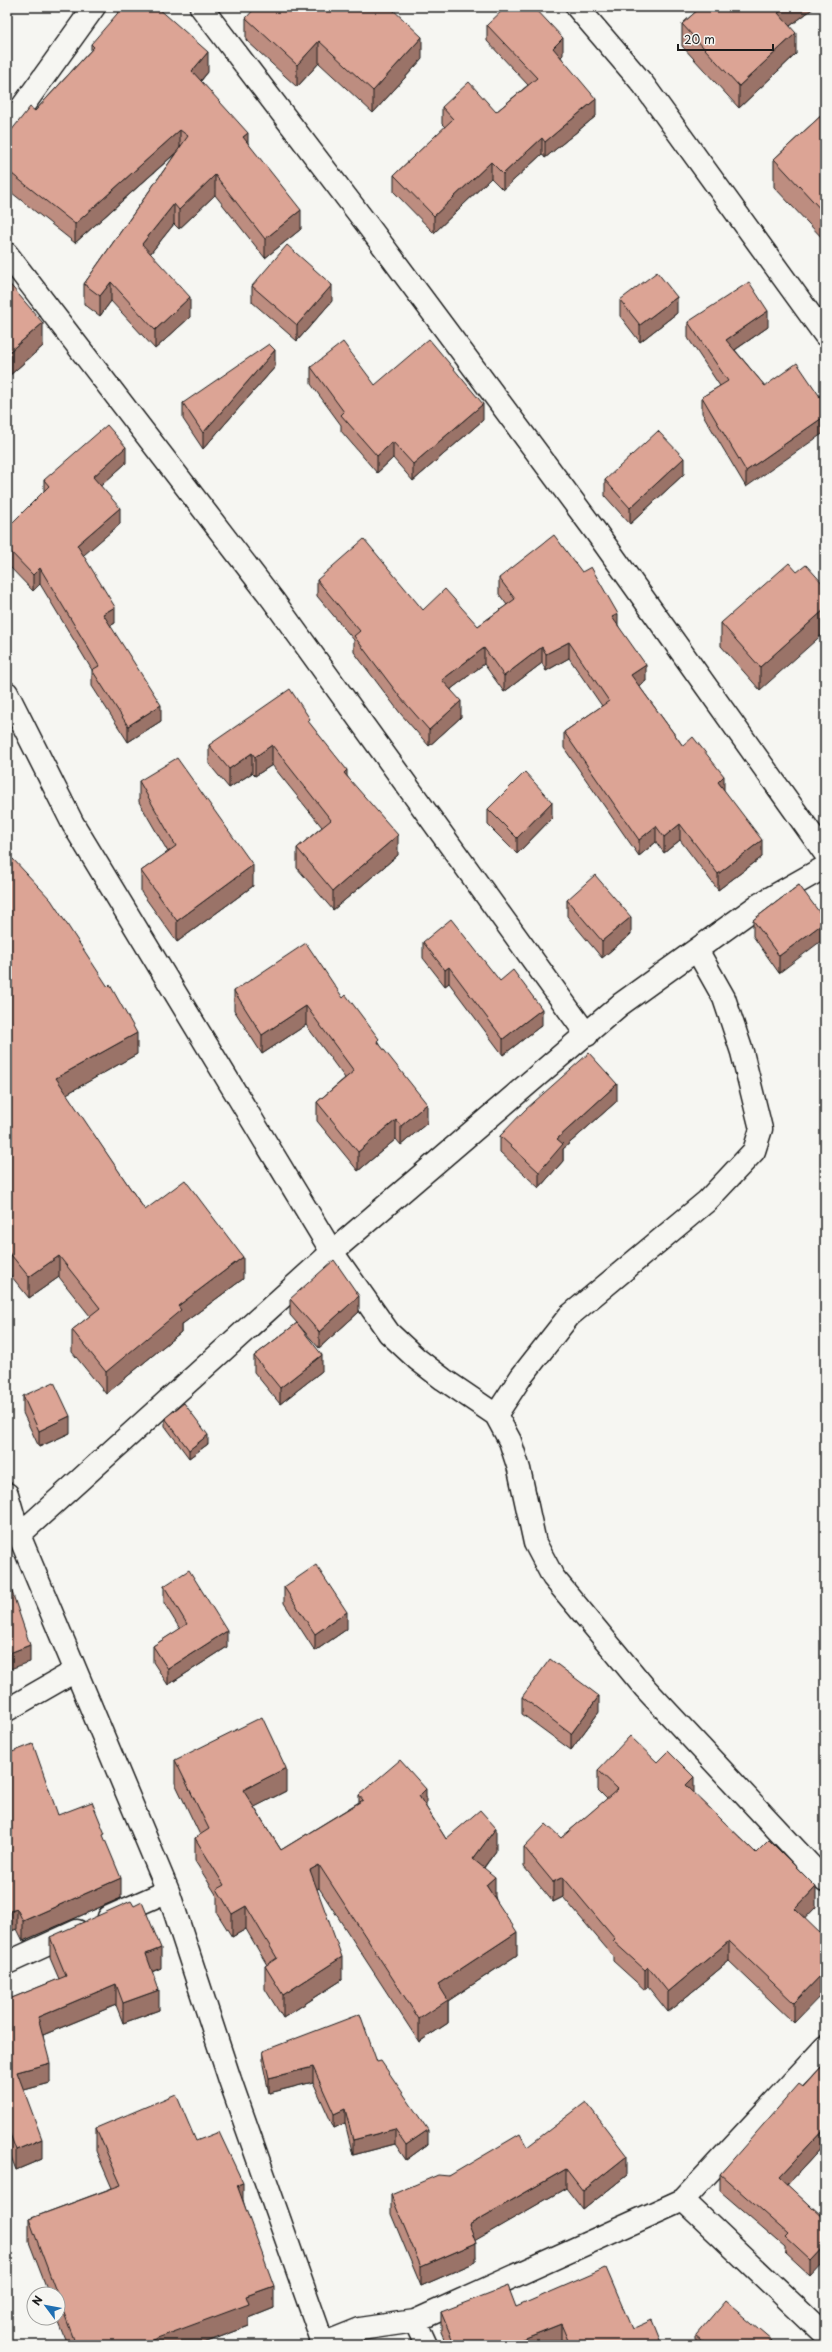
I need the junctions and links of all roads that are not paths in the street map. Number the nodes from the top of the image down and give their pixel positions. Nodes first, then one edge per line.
1 (94, 7) edge
2 (201, 7) edge
3 (577, 7) edge
4 (7, 128) edge
5 (7, 254) edge
6 (825, 336) edge
7 (7, 693) edge
8 (825, 853) edge
9 (825, 867) edge
10 (697, 950) junction
11 (587, 1035) junction
12 (332, 1252) junction
13 (496, 1415) junction
14 (7, 1494) edge
15 (19, 1535) junction
16 (75, 1671) junction
17 (7, 1710) edge
18 (825, 1880) edge
19 (168, 1891) junction
20 (7, 1963) edge
21 (825, 2047) edge
22 (683, 2200) junction
23 (415, 2320) junction
24 (825, 2335) edge
25 (321, 2344) edge
26 (426, 2345) edge

1 - 4 street
2 - 8 street
3 - 6 street
5 - 11 street
7 - 12 street
9 - 10 street
10 - 11 street
10 - 13 street
11 - 12 street
12 - 13 street
12 - 15 street
13 - 18 street
14 - 15 street
15 - 16 street
16 - 17 street
16 - 19 street
19 - 20 street
19 - 25 street
21 - 22 street
22 - 23 street
22 - 24 street
23 - 25 street
23 - 26 street

